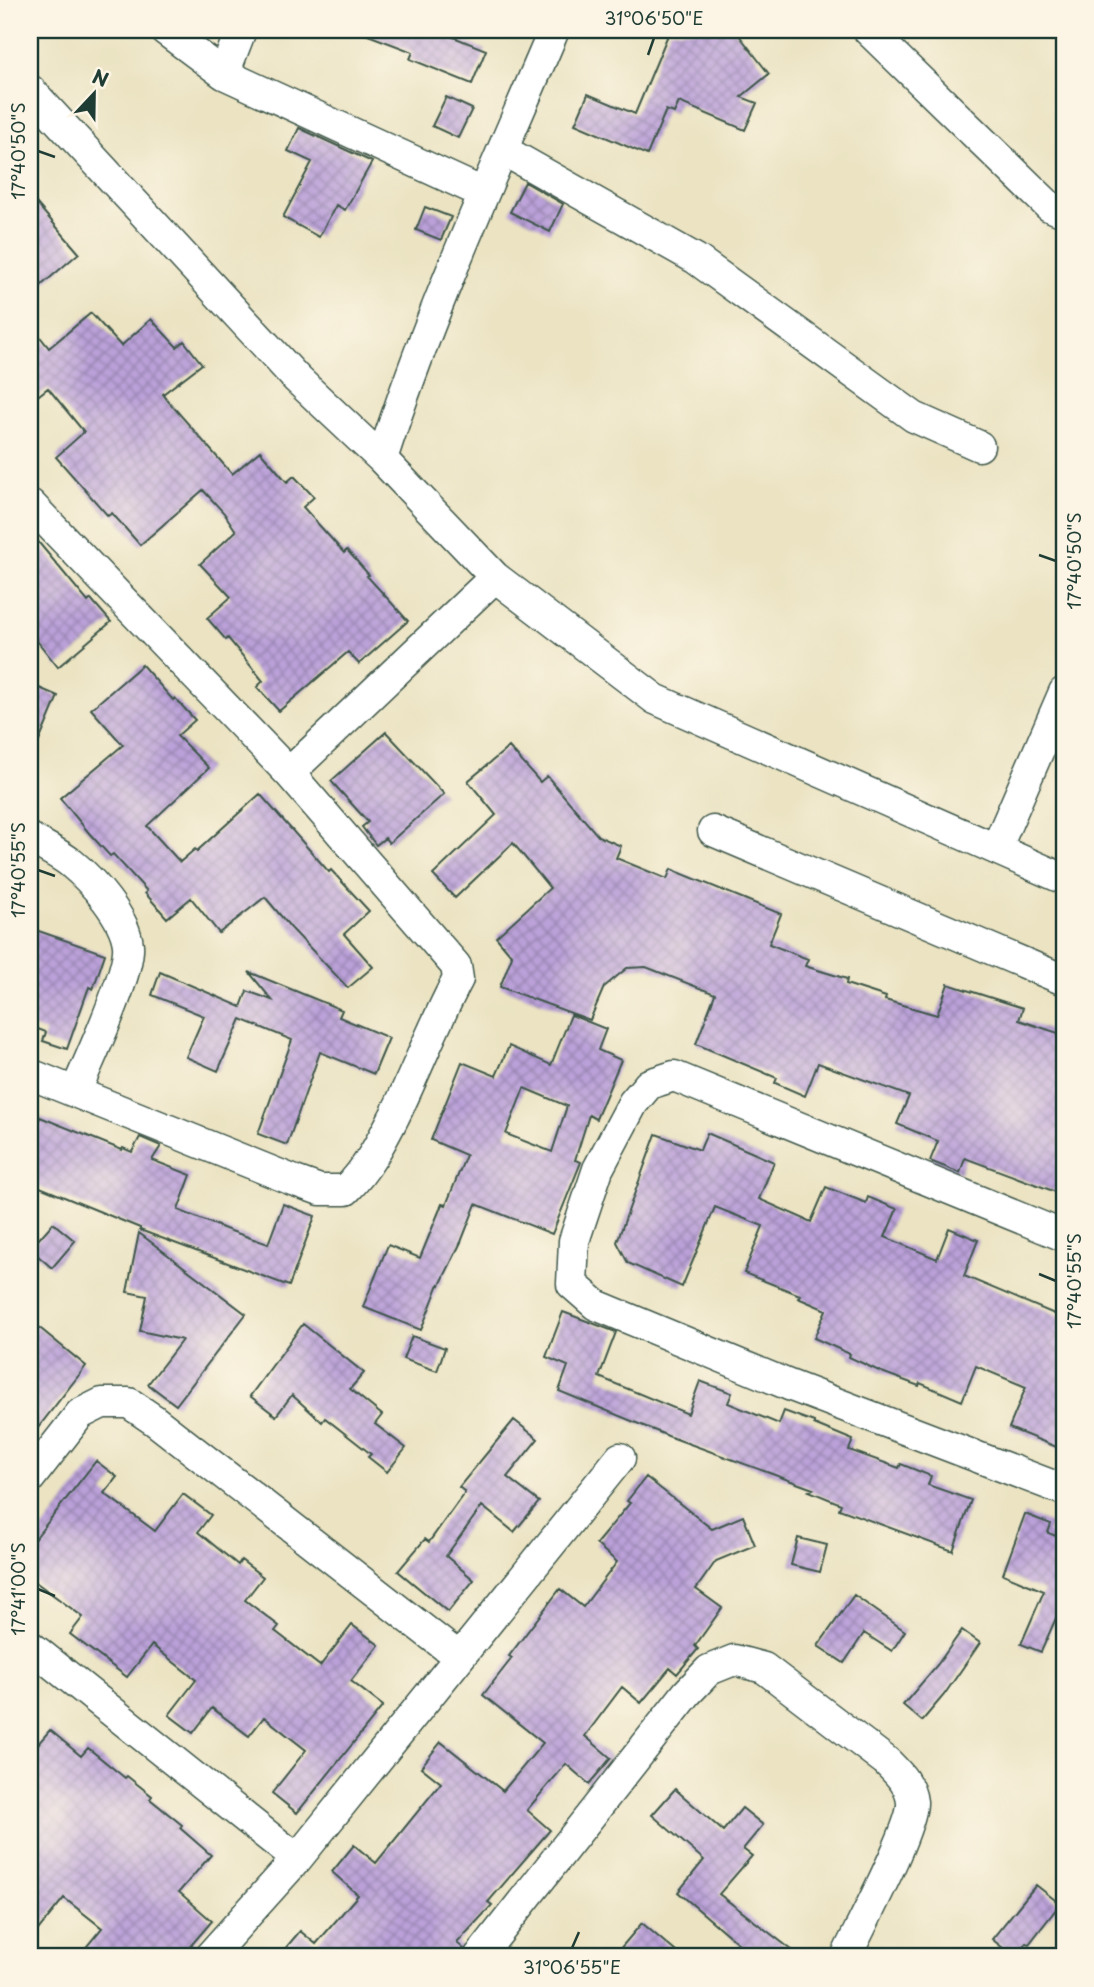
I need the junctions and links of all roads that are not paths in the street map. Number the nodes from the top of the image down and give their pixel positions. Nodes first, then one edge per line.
1 (165, 30) edge
2 (241, 30) edge
3 (554, 30) edge
4 (868, 30) edge
5 (223, 74) junction
6 (30, 90) edge
7 (503, 150) junction
8 (483, 192) junction
9 (1064, 212) edge
10 (979, 446) dead end
11 (382, 459) junction
12 (30, 503) edge
13 (495, 577) junction
14 (1064, 692) edge
15 (289, 773) junction
16 (713, 831) dead end
17 (30, 838) edge
18 (996, 849) junction
19 (1064, 880) edge
20 (1064, 980) edge
21 (30, 1074) edge
22 (76, 1091) junction
23 (1064, 1236) edge
24 (620, 1458) dead end
25 (30, 1478) edge
26 (1064, 1490) edge
27 (30, 1646) edge
28 (459, 1657) junction
29 (297, 1859) junction
30 (209, 1957) edge
31 (478, 1957) edge
32 (846, 1957) edge

1 - 5 street
2 - 5 street
3 - 7 street
4 - 9 street
5 - 8 street
6 - 11 street
7 - 8 street
7 - 10 street
8 - 11 street
11 - 13 street
12 - 15 street
13 - 15 street
13 - 18 street
14 - 18 street
15 - 22 street
16 - 20 street
17 - 22 street
18 - 19 street
21 - 22 street
23 - 26 street
24 - 28 street
25 - 28 street
27 - 29 street
28 - 29 street
29 - 30 street
31 - 32 street

